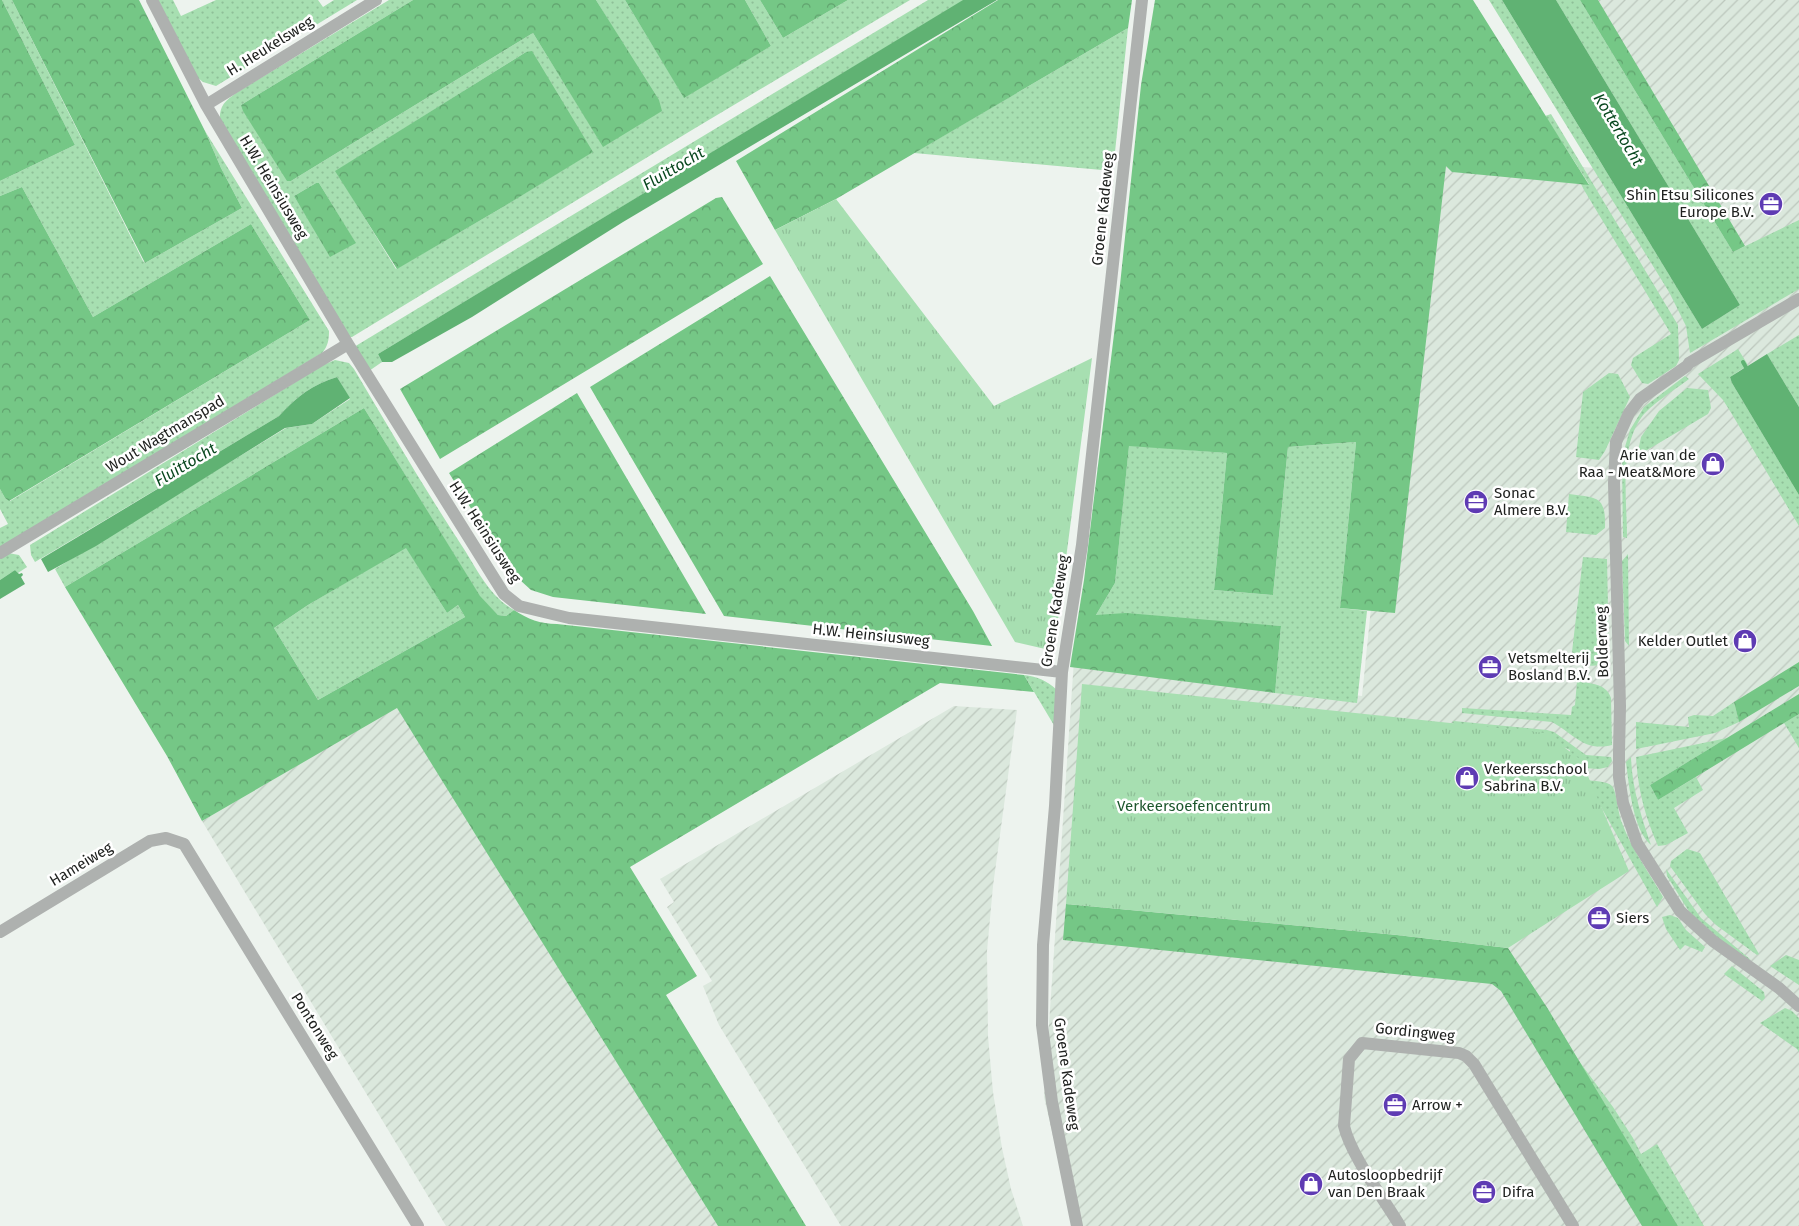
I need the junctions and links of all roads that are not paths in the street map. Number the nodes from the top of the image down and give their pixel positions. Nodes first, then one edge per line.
1 (152, 0) edge
2 (376, 0) edge
3 (1142, 0) edge
4 (206, 105) junction
5 (1799, 299) edge
6 (348, 344) junction
7 (0, 553) edge
8 (1062, 672) junction
9 (184, 844) joint
10 (0, 932) edge
11 (1799, 1006) edge
12 (418, 1226) edge
13 (1077, 1226) edge
14 (1400, 1226) edge
15 (1572, 1226) edge

1 - 4 street, H.W. Heinsiusweg
2 - 4 street, H. Heukelsweg
3 - 8 street, Groene Kadeweg
4 - 6 street, H.W. Heinsiusweg
5 - 11 street, Bolderweg
6 - 7 street, Wout Wagtmanspad
6 - 8 street, H.W. Heinsiusweg
8 - 13 street, Groene Kadeweg
9 - 10 street, Hameiweg
9 - 12 street, Pontonweg
14 - 15 street, Gordingweg

